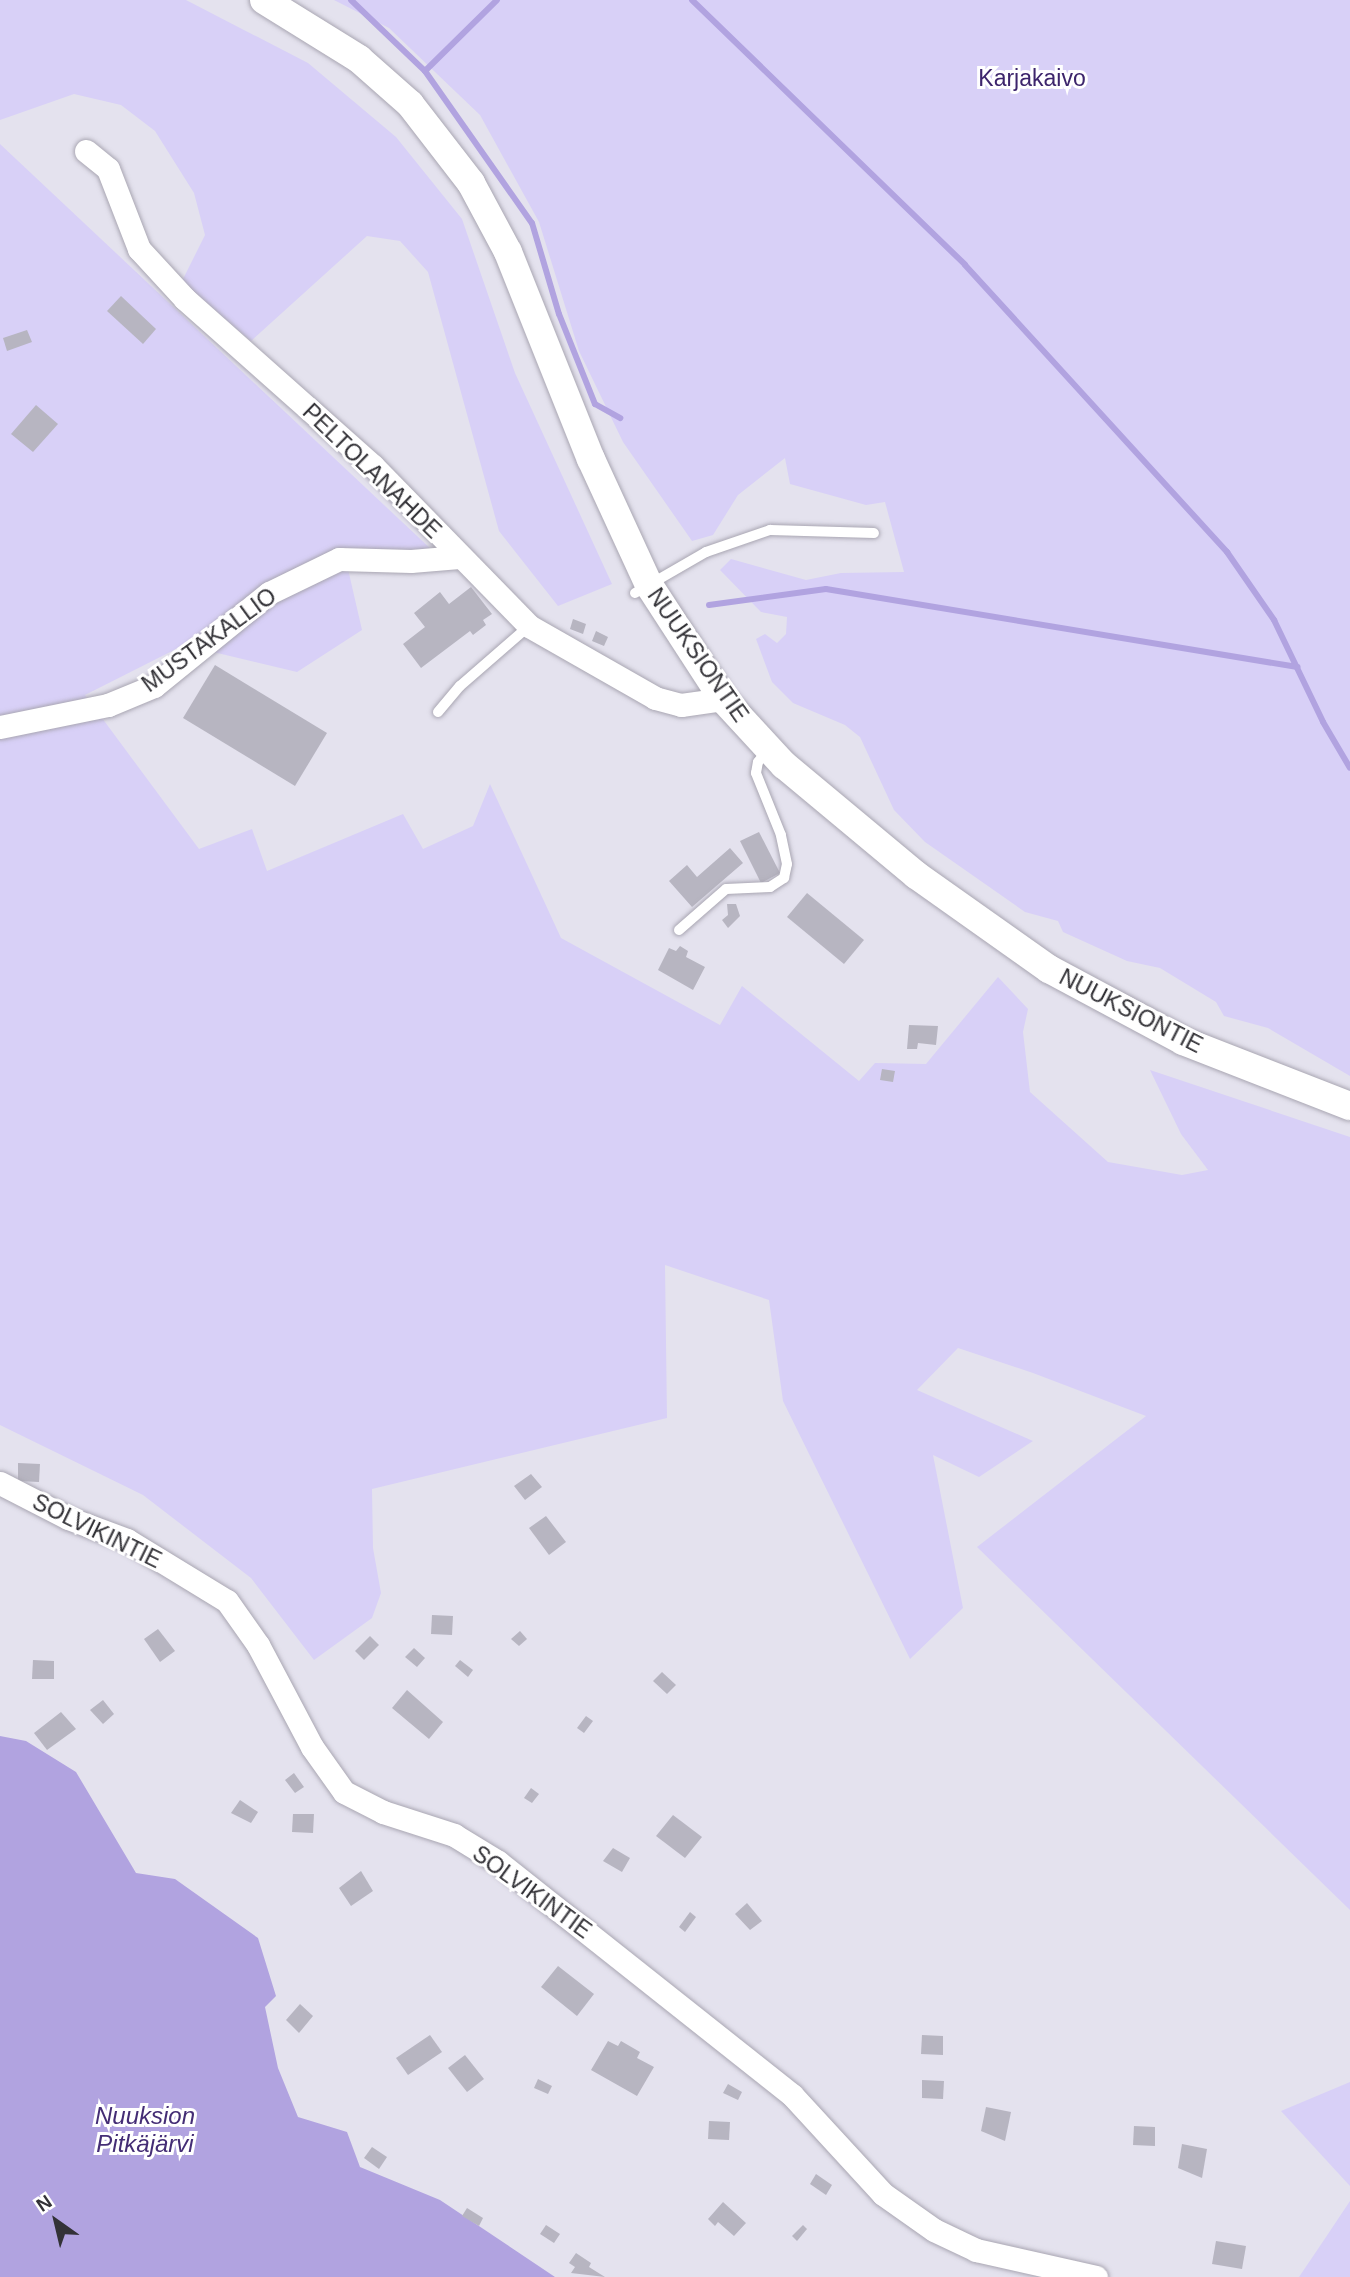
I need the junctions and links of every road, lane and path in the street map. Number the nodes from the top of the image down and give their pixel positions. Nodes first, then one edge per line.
1 (264, 0) edge
2 (86, 151) dead end
3 (874, 533) dead end
4 (459, 557) junction
5 (642, 589) junction
6 (529, 626) junction
7 (723, 699) junction
8 (438, 712) dead end
9 (0, 727) edge
10 (768, 748) junction
11 (679, 930) dead end
12 (1350, 1106) edge
13 (0, 1483) edge
14 (1096, 2277) edge

1 - 5 street, NUUKSIONTIE
2 - 4 street, PELTOLANAHDE
3 - 5 lane
4 - 6 street, PELTOLANAHDE
4 - 9 street, MUSTAKALLIO
5 - 7 street, NUUKSIONTIE
6 - 7 street, PELTOLANAHDE
6 - 8 lane
7 - 10 street, NUUKSIONTIE
10 - 11 lane
10 - 12 street, NUUKSIONTIE
13 - 14 street, SOLVIKINTIE

